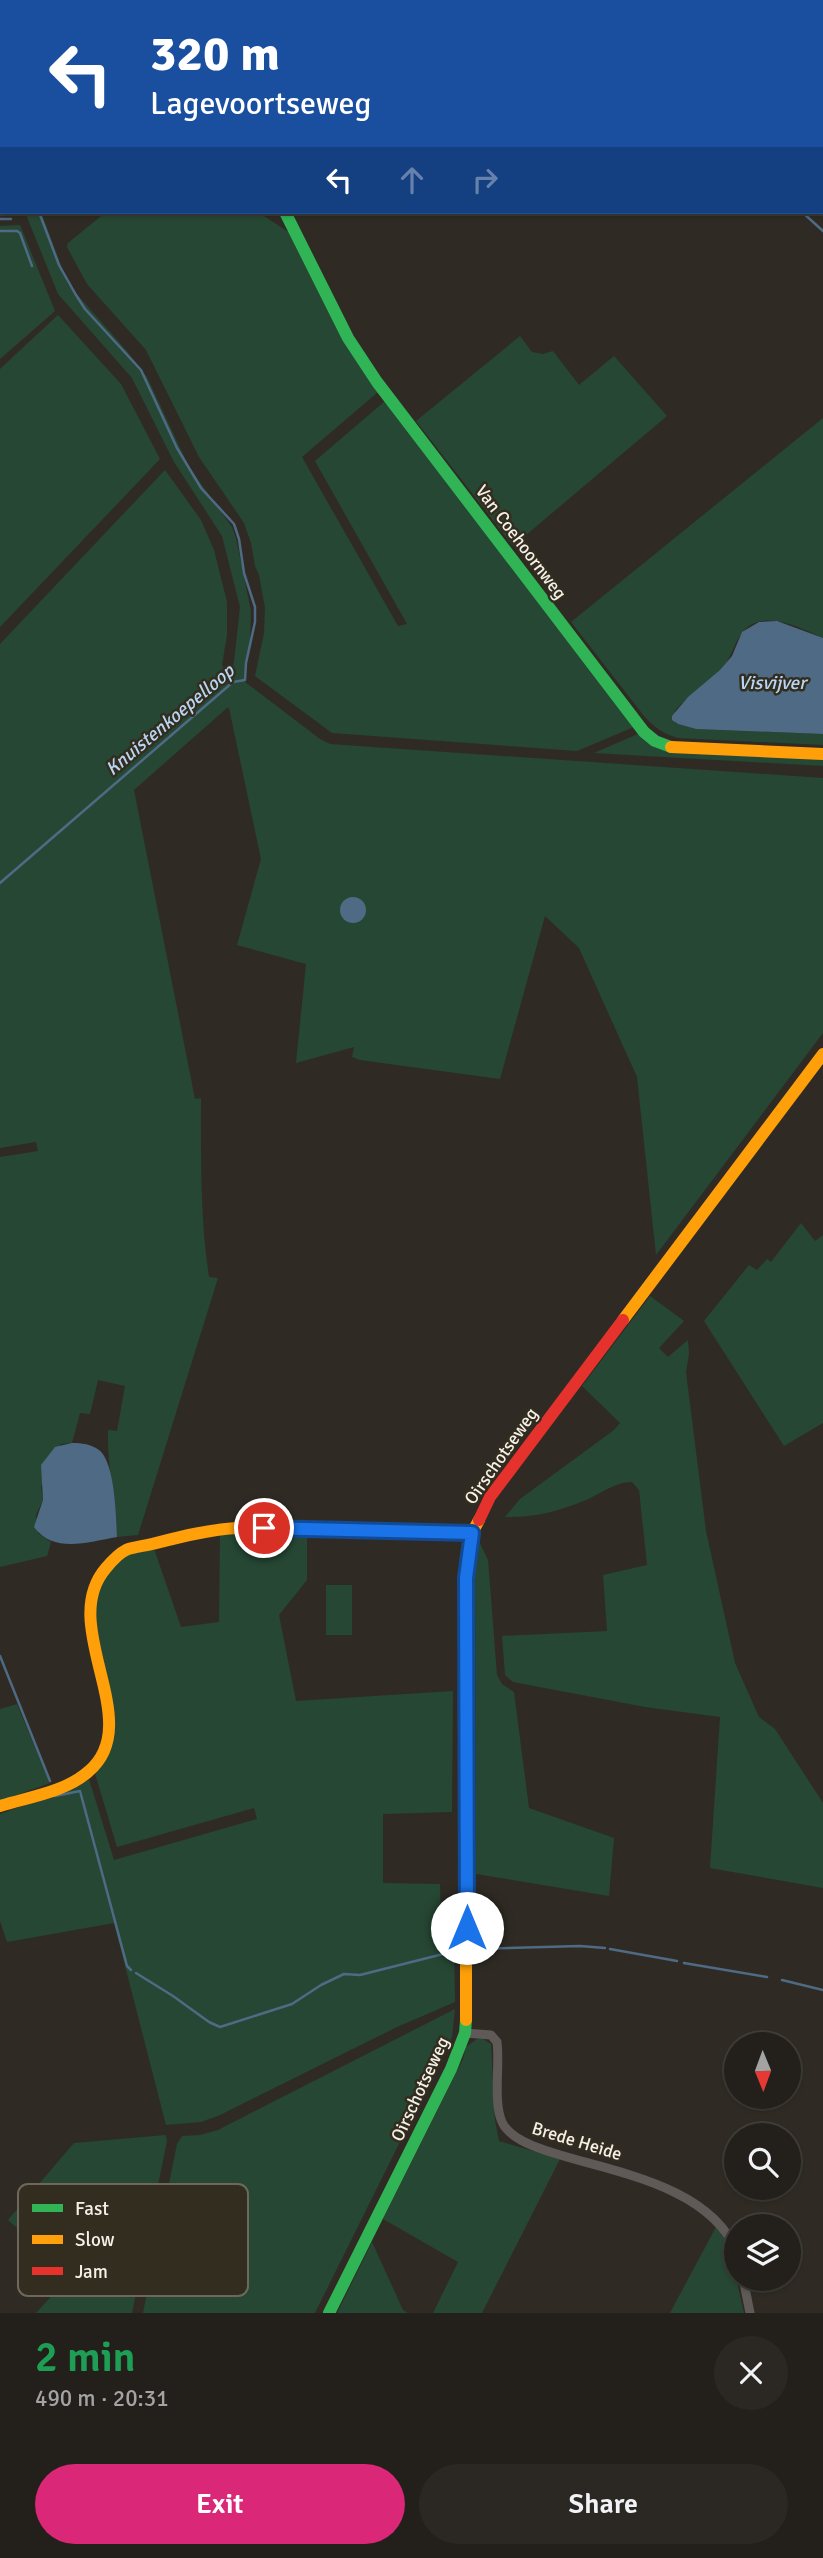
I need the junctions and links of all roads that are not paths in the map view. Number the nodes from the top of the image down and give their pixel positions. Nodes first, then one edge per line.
1 (286, 214) edge
2 (823, 754) edge
3 (823, 1054) edge
4 (472, 1533) junction
5 (0, 1807) edge
6 (465, 2032) junction
7 (724, 2229) edge
8 (746, 2291) edge
9 (329, 2313) edge
10 (750, 2313) edge

1 - 2 street, Van Coehoornweg
3 - 4 street, Oirschotseweg
4 - 5 street
4 - 6 street, Oirschotseweg
6 - 7 street, Brede Heide
6 - 9 street, Oirschotseweg
8 - 10 street

